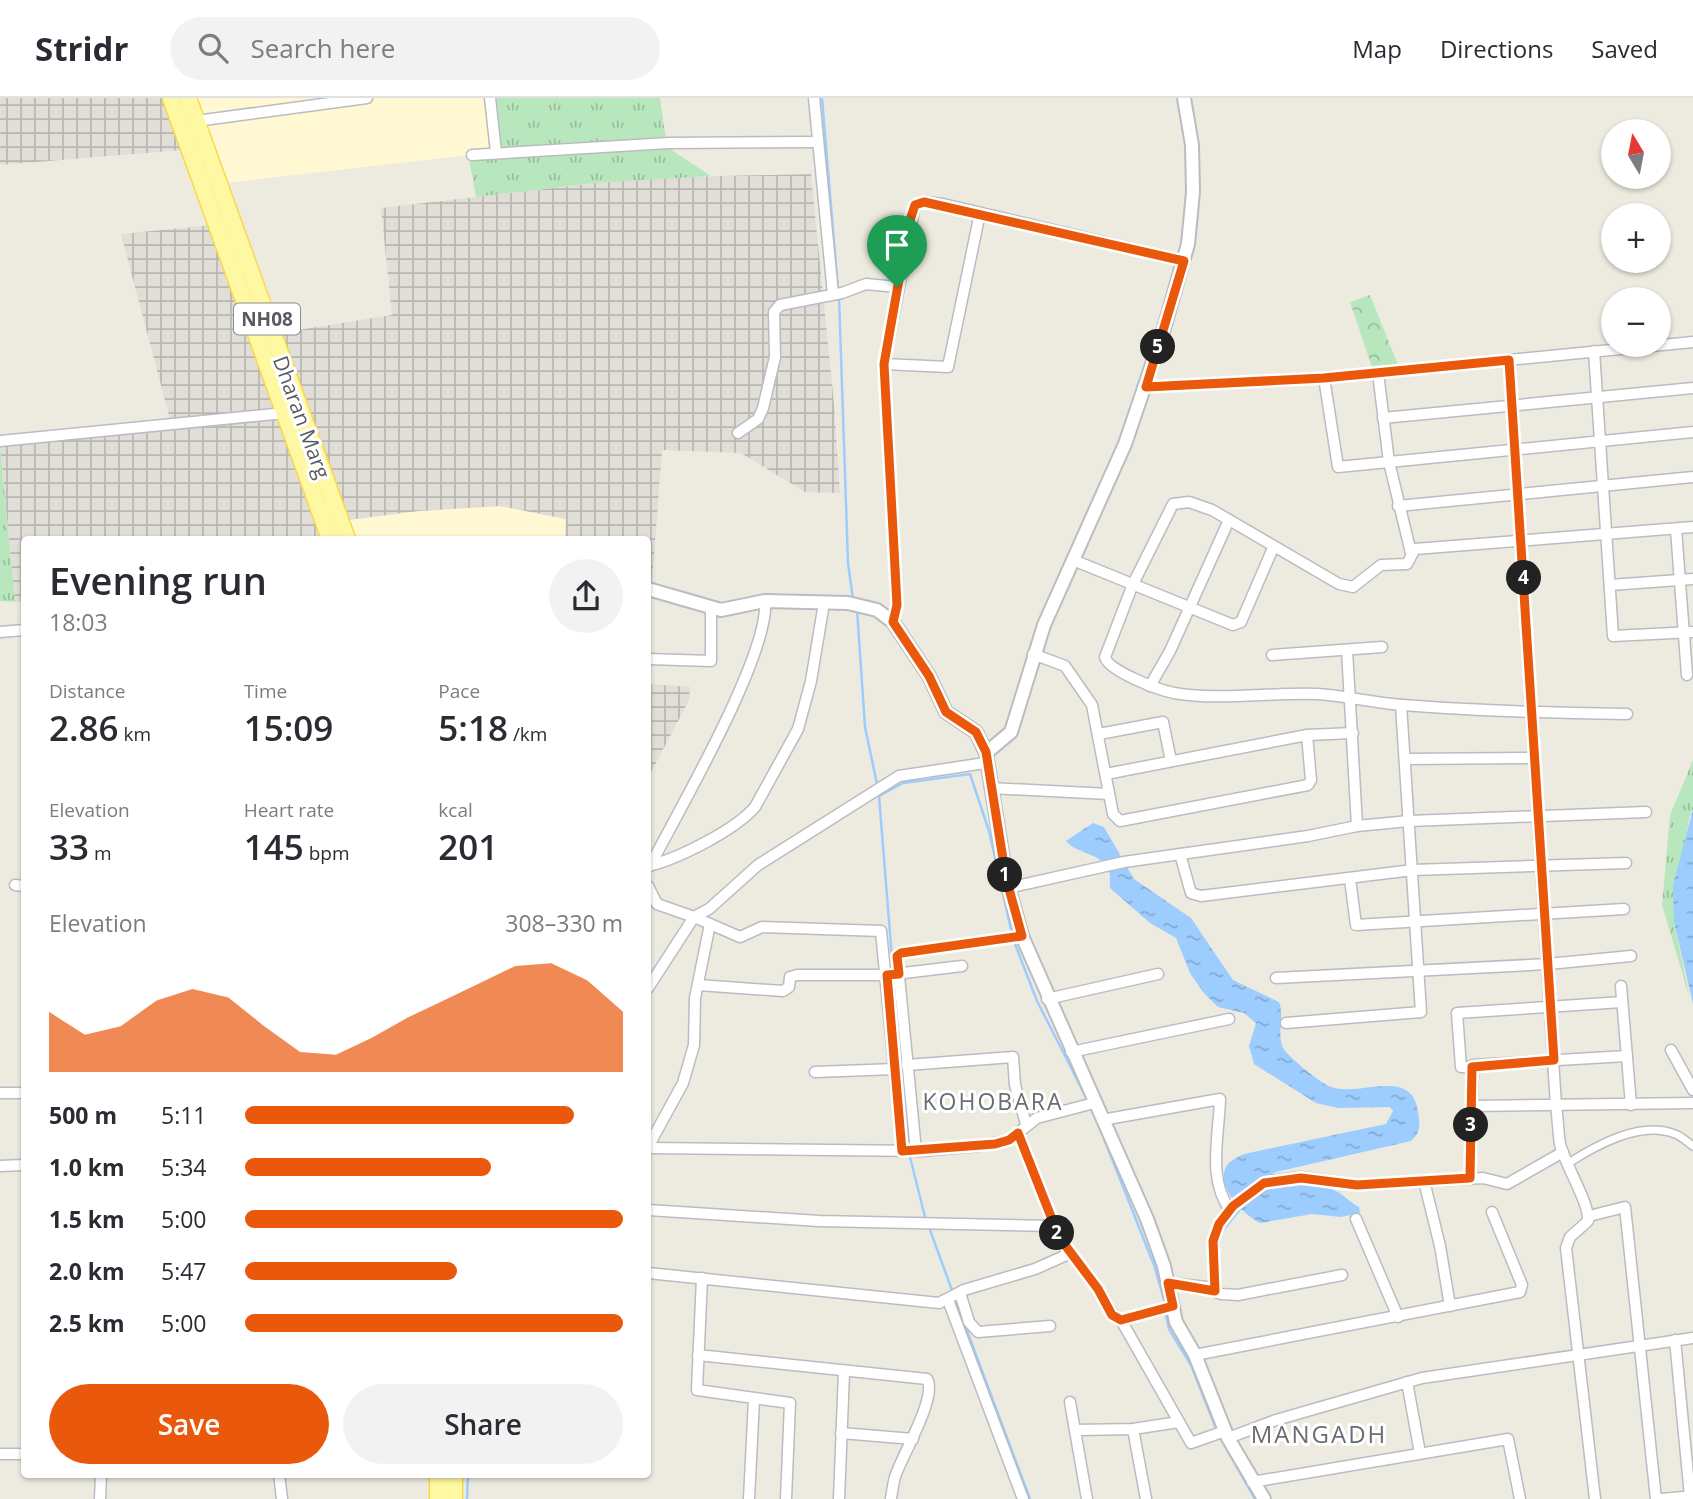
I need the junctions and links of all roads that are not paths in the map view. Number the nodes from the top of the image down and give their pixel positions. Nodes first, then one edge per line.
1 (171, 98) edge
2 (188, 98) edge
3 (367, 98) edge
4 (491, 98) edge
5 (814, 98) edge
6 (1184, 98) edge
7 (196, 121) junction
8 (817, 142) junction
9 (496, 152) junction
10 (472, 155) dead end
11 (980, 213) junction
12 (1184, 261) junction
13 (897, 287) junction
14 (837, 294) junction
15 (1693, 342) edge
16 (1594, 351) junction
17 (1509, 360) junction
18 (884, 364) junction
19 (1378, 373) junction
20 (1324, 378) junction
21 (1146, 387) junction
22 (1693, 388) edge
23 (1598, 396) junction
24 (1512, 404) junction
25 (285, 413) junction
26 (1383, 418) junction
27 (1693, 432) edge
28 (738, 433) dead end
29 (1601, 441) junction
30 (0, 442) edge
31 (1515, 450) junction
32 (1389, 462) junction
33 (1693, 477) edge
34 (1604, 484) junction
35 (1517, 492) junction
36 (1398, 506) junction
37 (1229, 520) junction
38 (1693, 527) edge
39 (1676, 529) junction
40 (1607, 533) junction
41 (329, 536) edge
42 (345, 536) edge
43 (1521, 541) junction
44 (1273, 548) junction
45 (1411, 553) junction
46 (1073, 560) junction
47 (1680, 579) junction
48 (1693, 579) edge
49 (1133, 584) junction
50 (1610, 585) junction
51 (651, 590) edge
52 (765, 601) junction
53 (824, 603) junction
54 (1189, 607) junction
55 (711, 609) junction
56 (893, 622) junction
57 (21, 630) edge
58 (0, 632) edge
59 (1688, 632) edge
60 (1382, 647) dead end
61 (1347, 650) junction
62 (1033, 654) junction
63 (1272, 655) dead end
64 (651, 659) edge
65 (1687, 675) dead end
66 (1150, 686) junction
67 (1352, 700) junction
68 (1401, 705) junction
69 (1532, 713) junction
70 (1627, 714) dead end
71 (1353, 733) junction
72 (1099, 734) junction
73 (1307, 735) junction
74 (986, 758) junction
75 (1535, 758) junction
76 (1406, 759) junction
77 (1171, 761) junction
78 (1106, 774) junction
79 (990, 788) junction
80 (1109, 794) junction
81 (1646, 812) dead end
82 (1539, 818) junction
83 (1409, 821) junction
84 (1357, 826) junction
85 (1180, 854) junction
86 (651, 862) edge
87 (1626, 863) dead end
88 (651, 865) edge
89 (1542, 866) junction
90 (1413, 870) junction
91 (1350, 879) junction
92 (1008, 888) junction
93 (651, 892) edge
94 (1624, 909) dead end
95 (1545, 912) junction
96 (694, 917) junction
97 (1415, 919) junction
98 (710, 924) junction
99 (1022, 936) junction
100 (1630, 956) dead end
101 (1548, 964) junction
102 (962, 966) dead end
103 (1419, 970) junction
104 (899, 974) junction
105 (1158, 974) dead end
106 (887, 975) junction
107 (1276, 978) dead end
108 (651, 983) edge
109 (698, 985) junction
110 (1621, 986) dead end
111 (1047, 999) junction
112 (1622, 1002) junction
113 (1551, 1008) junction
114 (1229, 1019) dead end
115 (1286, 1023) dead end
116 (1671, 1050) dead end
117 (1071, 1052) junction
118 (1626, 1056) junction
119 (1554, 1060) junction
120 (907, 1065) junction
121 (1472, 1067) junction
122 (895, 1069) junction
123 (815, 1072) dead end
124 (1693, 1090) edge
125 (0, 1093) edge
126 (21, 1093) edge
127 (1094, 1103) junction
128 (1693, 1103) edge
129 (1631, 1105) junction
130 (1472, 1106) junction
131 (1556, 1106) junction
132 (1102, 1120) junction
133 (1026, 1124) junction
134 (1018, 1133) junction
135 (651, 1142) edge
136 (1693, 1146) edge
137 (651, 1148) edge
138 (902, 1151) junction
139 (916, 1151) junction
140 (1563, 1153) junction
141 (1567, 1164) junction
142 (21, 1165) edge
143 (0, 1166) edge
144 (1470, 1178) junction
145 (1424, 1181) junction
146 (1231, 1208) junction
147 (651, 1210) edge
148 (1492, 1212) dead end
149 (1589, 1216) junction
150 (1356, 1219) dead end
151 (1053, 1226) junction
152 (1071, 1253) junction
153 (651, 1273) edge
154 (1342, 1275) dead end
155 (702, 1278) junction
156 (1168, 1283) junction
157 (1215, 1291) junction
158 (960, 1293) junction
159 (948, 1300) junction
160 (1173, 1306) junction
161 (1450, 1306) junction
162 (1398, 1317) junction
163 (1121, 1320) junction
164 (1050, 1326) dead end
165 (1693, 1338) edge
166 (1675, 1340) junction
167 (1642, 1344) junction
168 (1578, 1354) junction
169 (698, 1355) junction
170 (1195, 1355) junction
171 (844, 1372) junction
172 (1407, 1381) junction
173 (754, 1399) junction
174 (1070, 1402) dead end
175 (1688, 1408) edge
176 (1179, 1422) junction
177 (1133, 1429) junction
178 (1077, 1430) junction
179 (841, 1433) junction
180 (1226, 1434) junction
181 (913, 1438) junction
182 (1420, 1453) junction
183 (0, 1454) edge
184 (21, 1454) edge
185 (101, 1478) edge
186 (279, 1478) edge
187 (438, 1478) edge
188 (454, 1478) edge
189 (1252, 1482) junction
190 (1687, 1497) edge
191 (100, 1499) edge
192 (282, 1499) edge
193 (438, 1499) edge
194 (454, 1499) edge
195 (749, 1499) edge
196 (786, 1499) edge
197 (839, 1499) edge
198 (891, 1499) edge
199 (1023, 1499) edge
200 (1087, 1499) edge
201 (1146, 1499) edge
202 (1264, 1499) edge
203 (1520, 1499) edge
204 (1594, 1499) edge
205 (1659, 1499) edge

1 - 25 main road, Dharan Marg / NH08
2 - 7 main road, Dharan Marg / NH08
3 - 7 street
4 - 9 street
5 - 8 street
6 - 12 street
7 - 42 main road, Dharan Marg / NH08
8 - 9 street
8 - 14 street
9 - 10 street
11 - 12 street
11 - 13 street
11 - 18 street
12 - 21 street
13 - 14 street
13 - 18 street
14 - 28 street
15 - 16 street
16 - 17 street
16 - 23 street
17 - 19 street
17 - 24 street
18 - 56 street
19 - 20 street
19 - 26 street
20 - 21 street
20 - 32 street
21 - 46 street
22 - 23 street
23 - 24 street
23 - 29 street
24 - 26 street
24 - 31 street
25 - 30 street
25 - 41 main road, Dharan Marg / NH08
26 - 32 street
27 - 29 street
29 - 31 street
29 - 34 street
31 - 32 street
31 - 35 street
32 - 36 street
33 - 34 street
34 - 35 street
34 - 40 street
35 - 36 street
35 - 43 street
36 - 45 street
37 - 44 street
37 - 49 street
37 - 54 street
38 - 39 street
39 - 40 street
39 - 47 street
40 - 43 street
40 - 50 street
43 - 45 street
43 - 69 street
44 - 45 street
44 - 54 street
46 - 49 street
46 - 62 street
47 - 48 street
47 - 50 street
47 - 59 street
49 - 54 street
49 - 66 street
50 - 59 street
51 - 55 street
52 - 53 street
52 - 55 street
52 - 86 street
53 - 56 street
53 - 88 street
54 - 66 street
55 - 64 street
56 - 74 street
57 - 58 street
59 - 65 street
60 - 61 street
61 - 63 street
61 - 67 street
62 - 72 street
62 - 74 street
66 - 67 street
67 - 68 street
67 - 71 street
68 - 69 street
68 - 76 street
69 - 70 street
69 - 75 street
71 - 73 street
71 - 84 street
72 - 77 street
72 - 78 street
73 - 77 street
73 - 80 street
74 - 79 street
74 - 96 street
75 - 76 street
75 - 82 street
76 - 83 street
77 - 78 street
78 - 80 street
79 - 80 street
79 - 92 street
81 - 82 street
82 - 83 street
82 - 89 street
83 - 84 street
83 - 90 street
84 - 85 street
85 - 91 street
85 - 92 street
87 - 89 street
89 - 90 street
89 - 95 street
90 - 91 street
90 - 97 street
91 - 97 street
92 - 99 street
93 - 96 street
94 - 95 street
95 - 97 street
95 - 101 street
96 - 98 street
96 - 108 street
97 - 103 street
98 - 106 street
98 - 109 street
99 - 104 street
99 - 111 street
100 - 101 street
101 - 103 street
101 - 113 street
102 - 104 street
103 - 107 street
103 - 115 street
104 - 106 street
104 - 120 street
105 - 111 street
106 - 109 street
106 - 122 street
109 - 135 street
110 - 112 street
111 - 117 street
112 - 113 street
112 - 118 street
113 - 119 street
113 - 121 street
114 - 117 street
116 - 124 street
117 - 127 street
118 - 119 street
118 - 129 street
119 - 121 street
119 - 131 street
120 - 133 street
120 - 139 street
121 - 130 street
122 - 123 street
122 - 138 street
125 - 126 street
127 - 132 street
127 - 133 street
128 - 129 street
129 - 131 street
130 - 131 street
130 - 144 street
131 - 140 street
132 - 146 street
132 - 156 street
133 - 134 street
134 - 139 street
134 - 151 street
136 - 141 street
137 - 138 street
138 - 139 street
140 - 141 street
140 - 144 street
141 - 149 street
142 - 143 street
144 - 145 street
145 - 146 street
145 - 161 street
146 - 157 street
147 - 151 street
148 - 161 street
149 - 167 street
149 - 168 street
150 - 162 street
151 - 152 street
152 - 158 street
152 - 163 street
153 - 155 street
154 - 157 street
155 - 159 street
155 - 169 street
156 - 157 street
156 - 160 street
158 - 159 street
158 - 164 street
159 - 199 street
160 - 163 street
160 - 170 street
161 - 162 street
162 - 170 street
163 - 176 street
165 - 166 street
166 - 167 street
166 - 175 street
167 - 168 street
167 - 205 street
168 - 172 street
168 - 204 street
169 - 171 street
169 - 173 street
170 - 180 street
171 - 179 street
171 - 181 street
172 - 180 street
172 - 182 street
173 - 195 street
173 - 196 street
174 - 178 street
175 - 190 street
176 - 177 street
176 - 180 street
177 - 178 street
177 - 201 street
178 - 200 street
179 - 181 street
179 - 197 street
180 - 189 street
181 - 198 street
182 - 189 street
182 - 203 street
183 - 184 street
185 - 191 street
186 - 192 street
187 - 193 main road
188 - 194 main road
189 - 202 street
190 - 205 street

